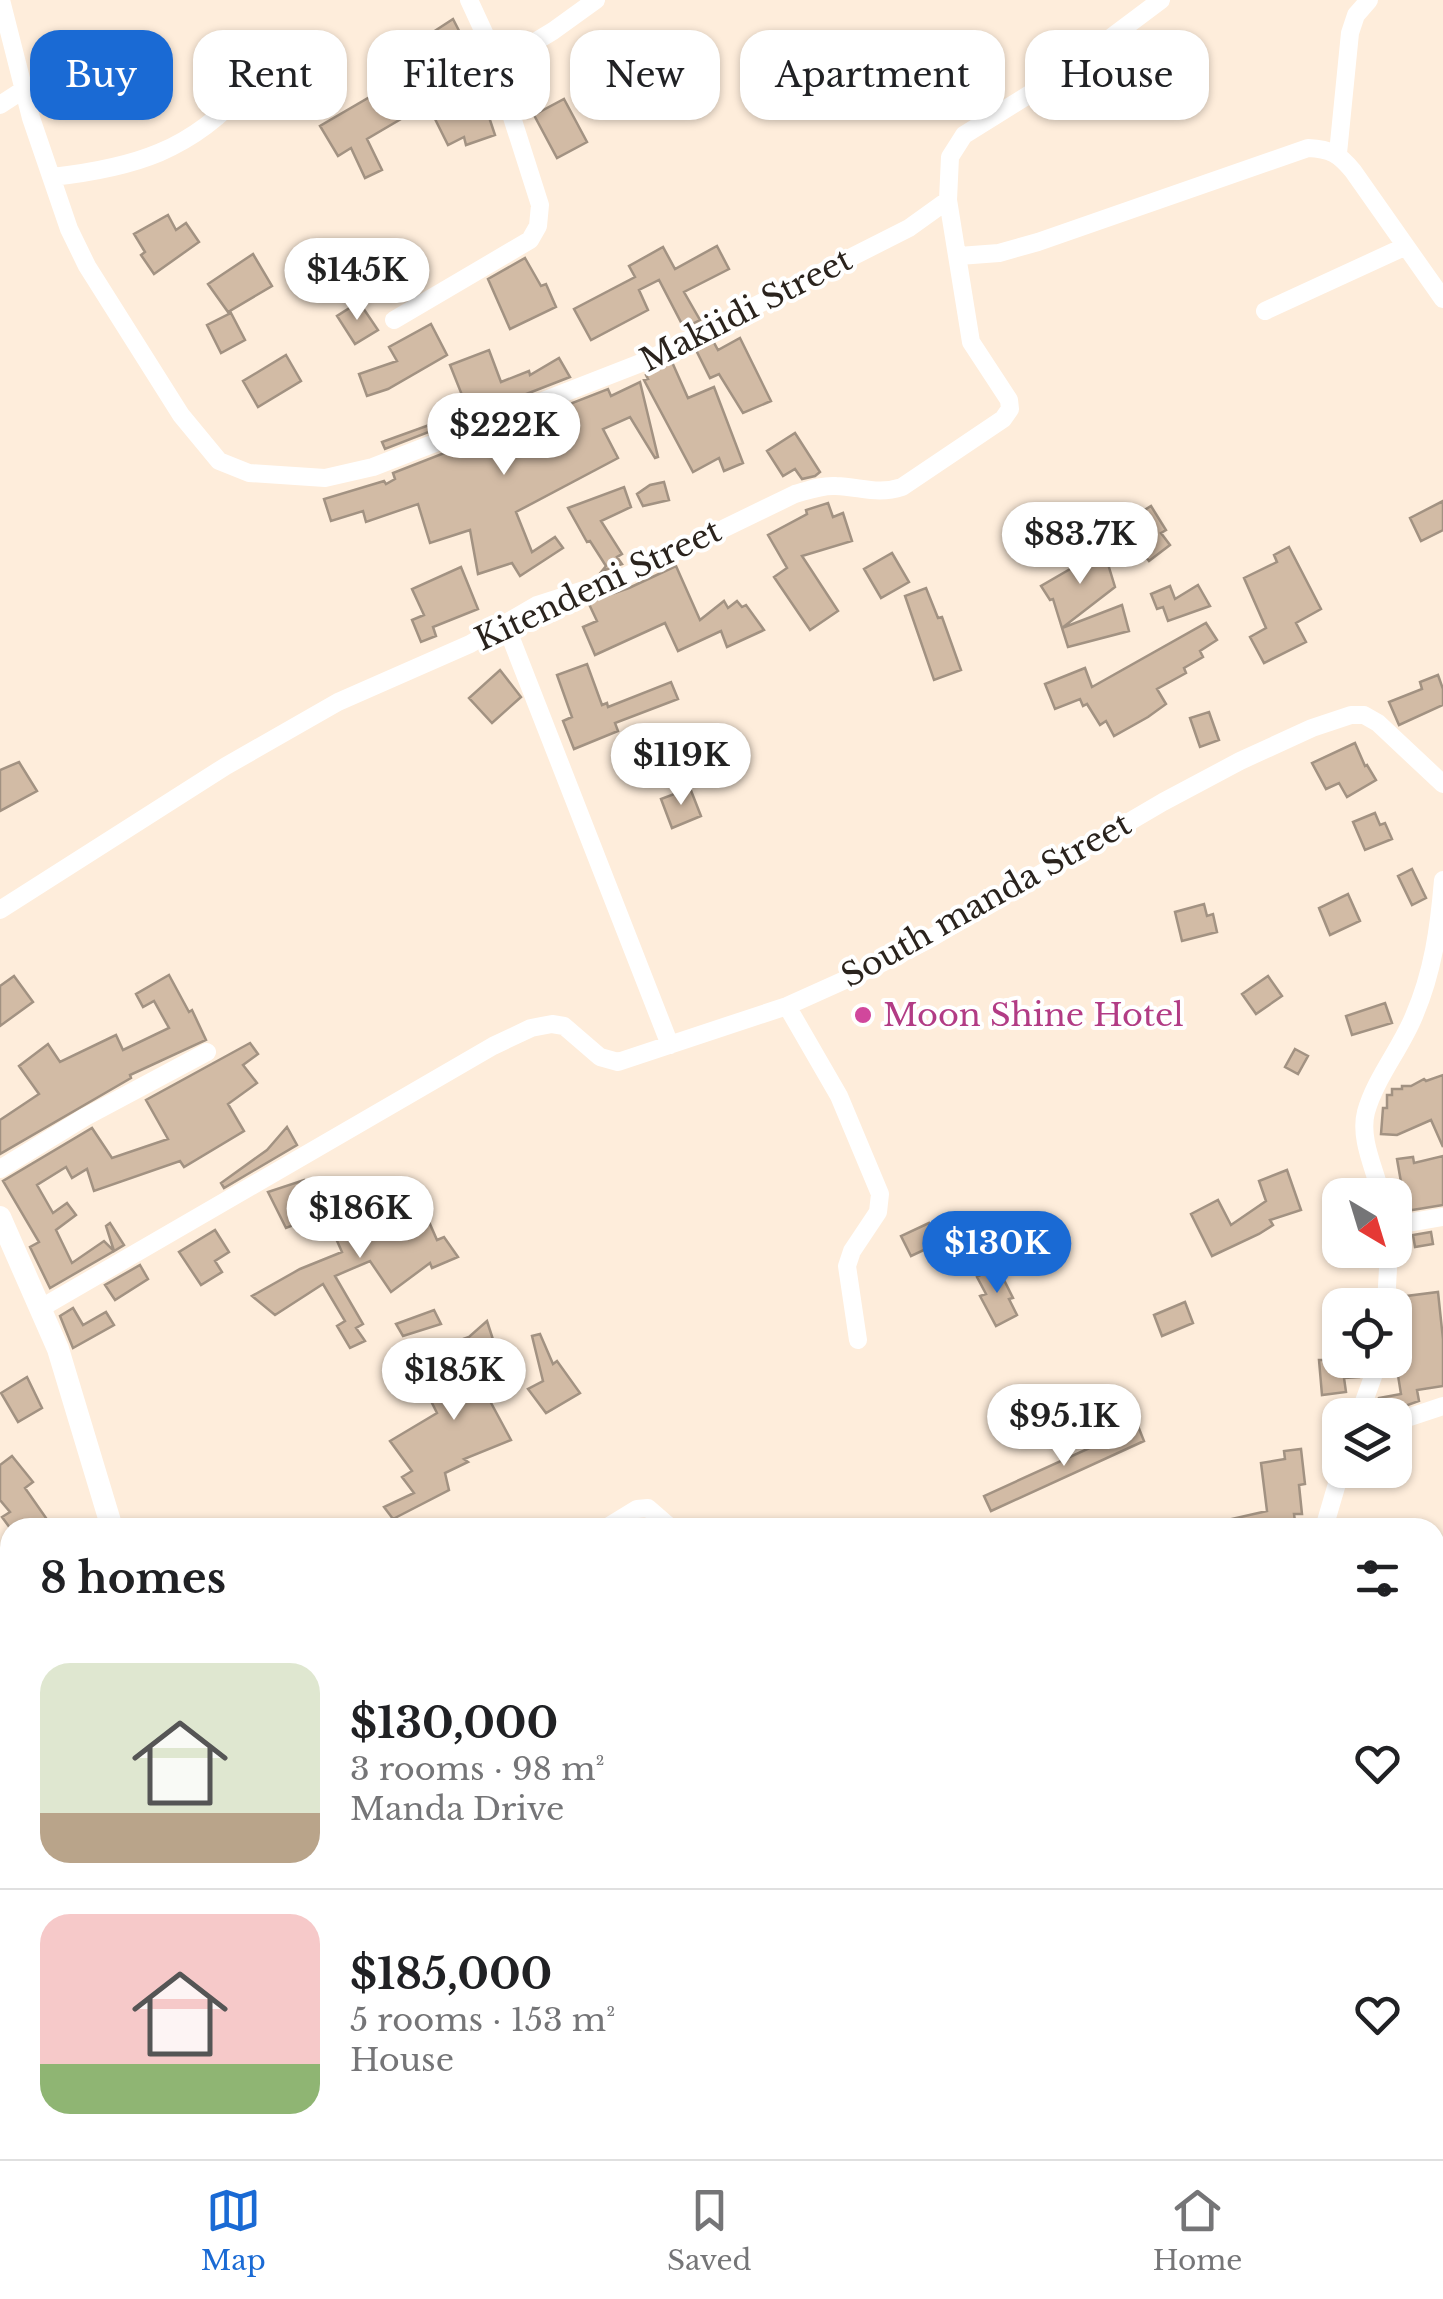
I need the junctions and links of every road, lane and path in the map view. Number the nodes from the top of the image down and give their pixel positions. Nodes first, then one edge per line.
1 (1, 0) edge
2 (469, 0) edge
3 (596, 0) edge
4 (1162, 0) edge
5 (1370, 0) edge
6 (481, 30) edge
7 (550, 34) edge
8 (22, 90) junction
9 (0, 104) edge
10 (216, 120) edge
11 (512, 120) edge
12 (1338, 153) junction
13 (52, 178) junction
14 (948, 200) junction
15 (1404, 247) junction
16 (959, 256) junction
17 (1443, 299) edge
18 (1265, 311) dead end
19 (394, 320) dead end
20 (505, 623) junction
21 (1443, 784) edge
22 (1443, 880) edge
23 (0, 910) edge
24 (787, 1006) junction
25 (670, 1045) junction
26 (207, 1052) dead end
27 (0, 1169) edge
28 (1376, 1178) edge
29 (0, 1217) edge
30 (1443, 1218) edge
31 (1412, 1223) edge
32 (41, 1308) junction
33 (858, 1340) dead end
34 (1443, 1406) edge
35 (1412, 1416) edge
36 (1336, 1488) edge
37 (105, 1518) edge
38 (623, 1518) edge
39 (660, 1518) edge
40 (1327, 1518) edge

1 - 8 street, Makiidi Street
2 - 6 street
3 - 7 street
4 - 14 street
5 - 12 street
8 - 9 street
8 - 13 street, Makiidi Street
10 - 13 street
11 - 19 street
12 - 15 street
12 - 16 street
13 - 14 street, Makiidi Street
14 - 16 street, Kitendeni Street
15 - 17 street
15 - 18 street
16 - 20 street, Kitendeni Street
20 - 23 street, Kitendeni Street
20 - 25 street
21 - 24 street, South manda Street
22 - 28 street
24 - 25 street, South manda Street
24 - 33 street
25 - 32 street, South manda Street
26 - 27 street
29 - 32 street
30 - 31 street
32 - 37 street
34 - 35 street
36 - 40 street
38 - 39 street

